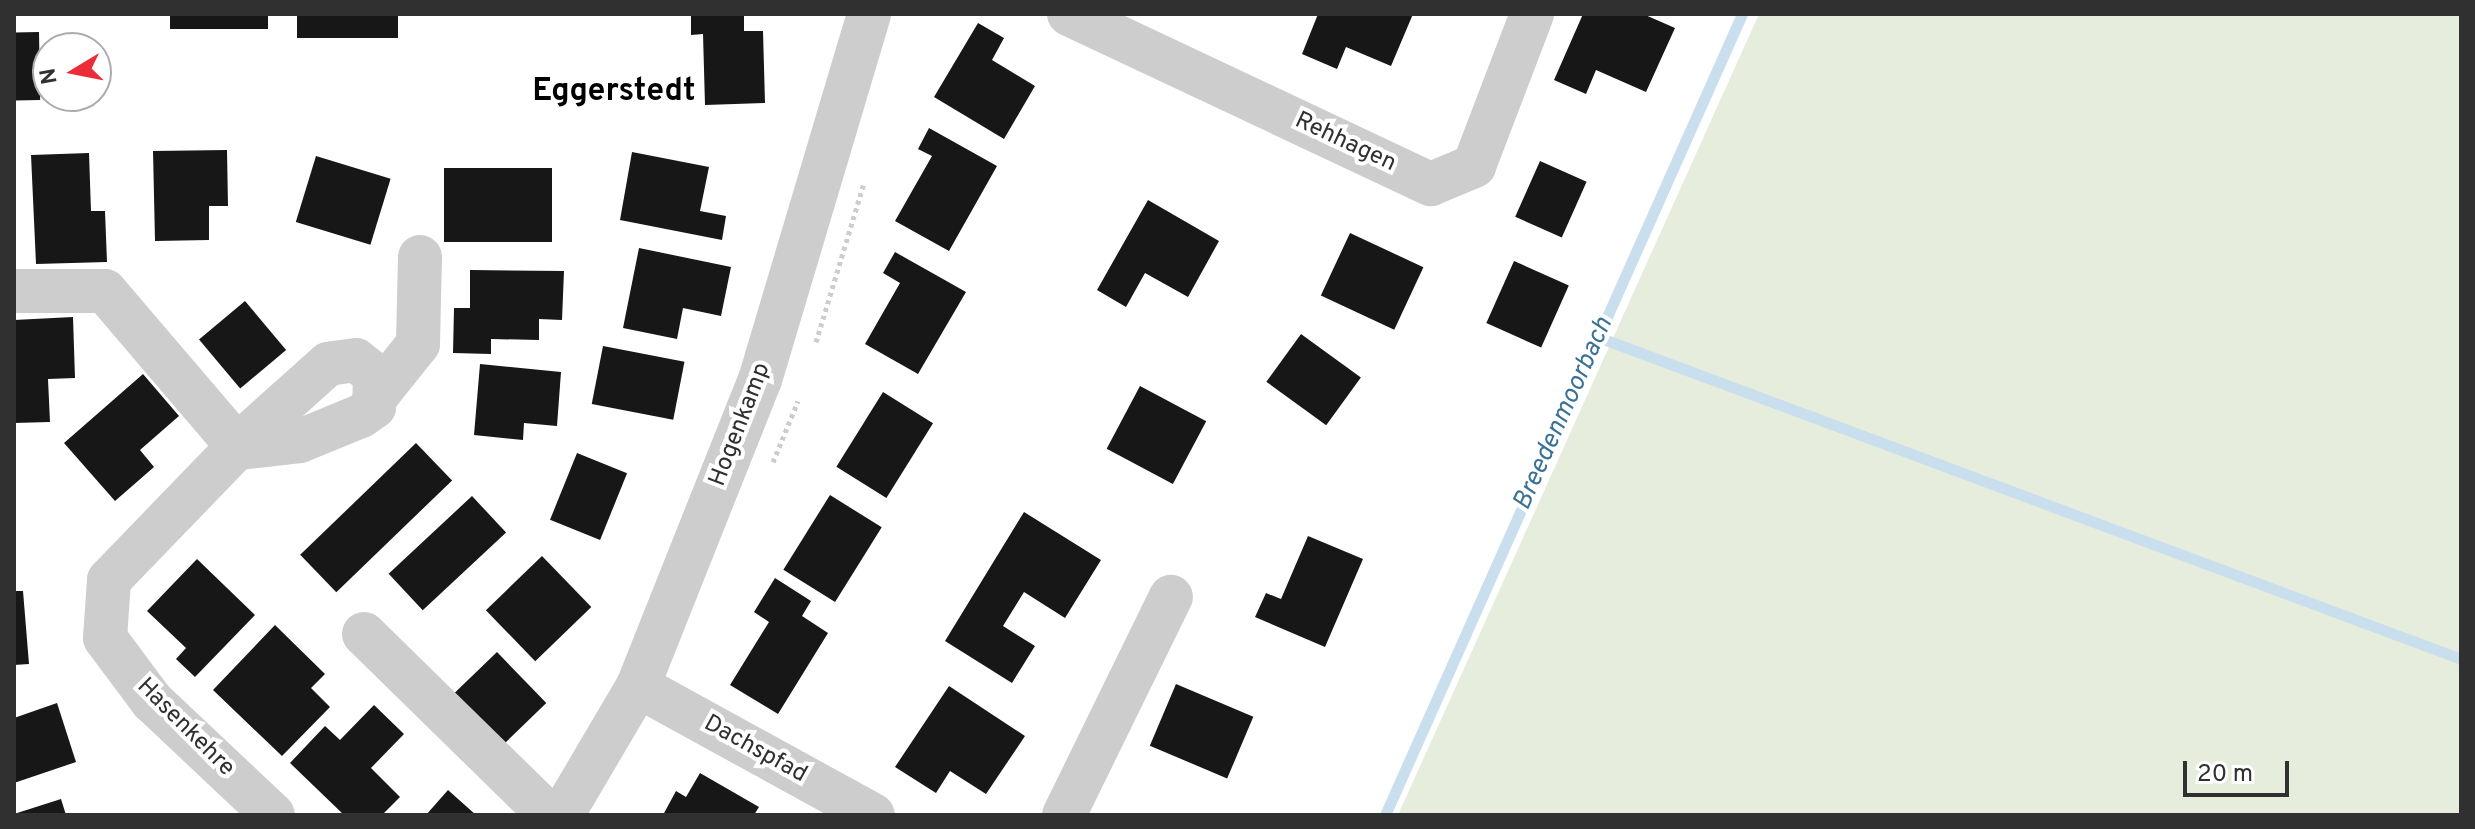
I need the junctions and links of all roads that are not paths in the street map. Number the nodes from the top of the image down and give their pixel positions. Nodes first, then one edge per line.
1 (869, 14) edge
2 (1069, 14) edge
3 (1532, 14) edge
4 (420, 257) dead end
5 (14, 291) edge
6 (378, 394) junction
7 (239, 448) junction
8 (1171, 597) dead end
9 (364, 634) dead end
10 (638, 686) junction
11 (273, 815) edge
12 (549, 815) edge
13 (562, 815) edge
14 (873, 815) edge
15 (1064, 815) edge

1 - 10 street, Hogenkamp
2 - 3 street, Rehhagen
4 - 6 street
5 - 7 street
6 - 7 street
6 - 7 street, Hasenkehre
7 - 11 street, Hasenkehre
8 - 15 street
9 - 12 street
10 - 13 street, Hogenkamp
10 - 14 street, Dachspfad

